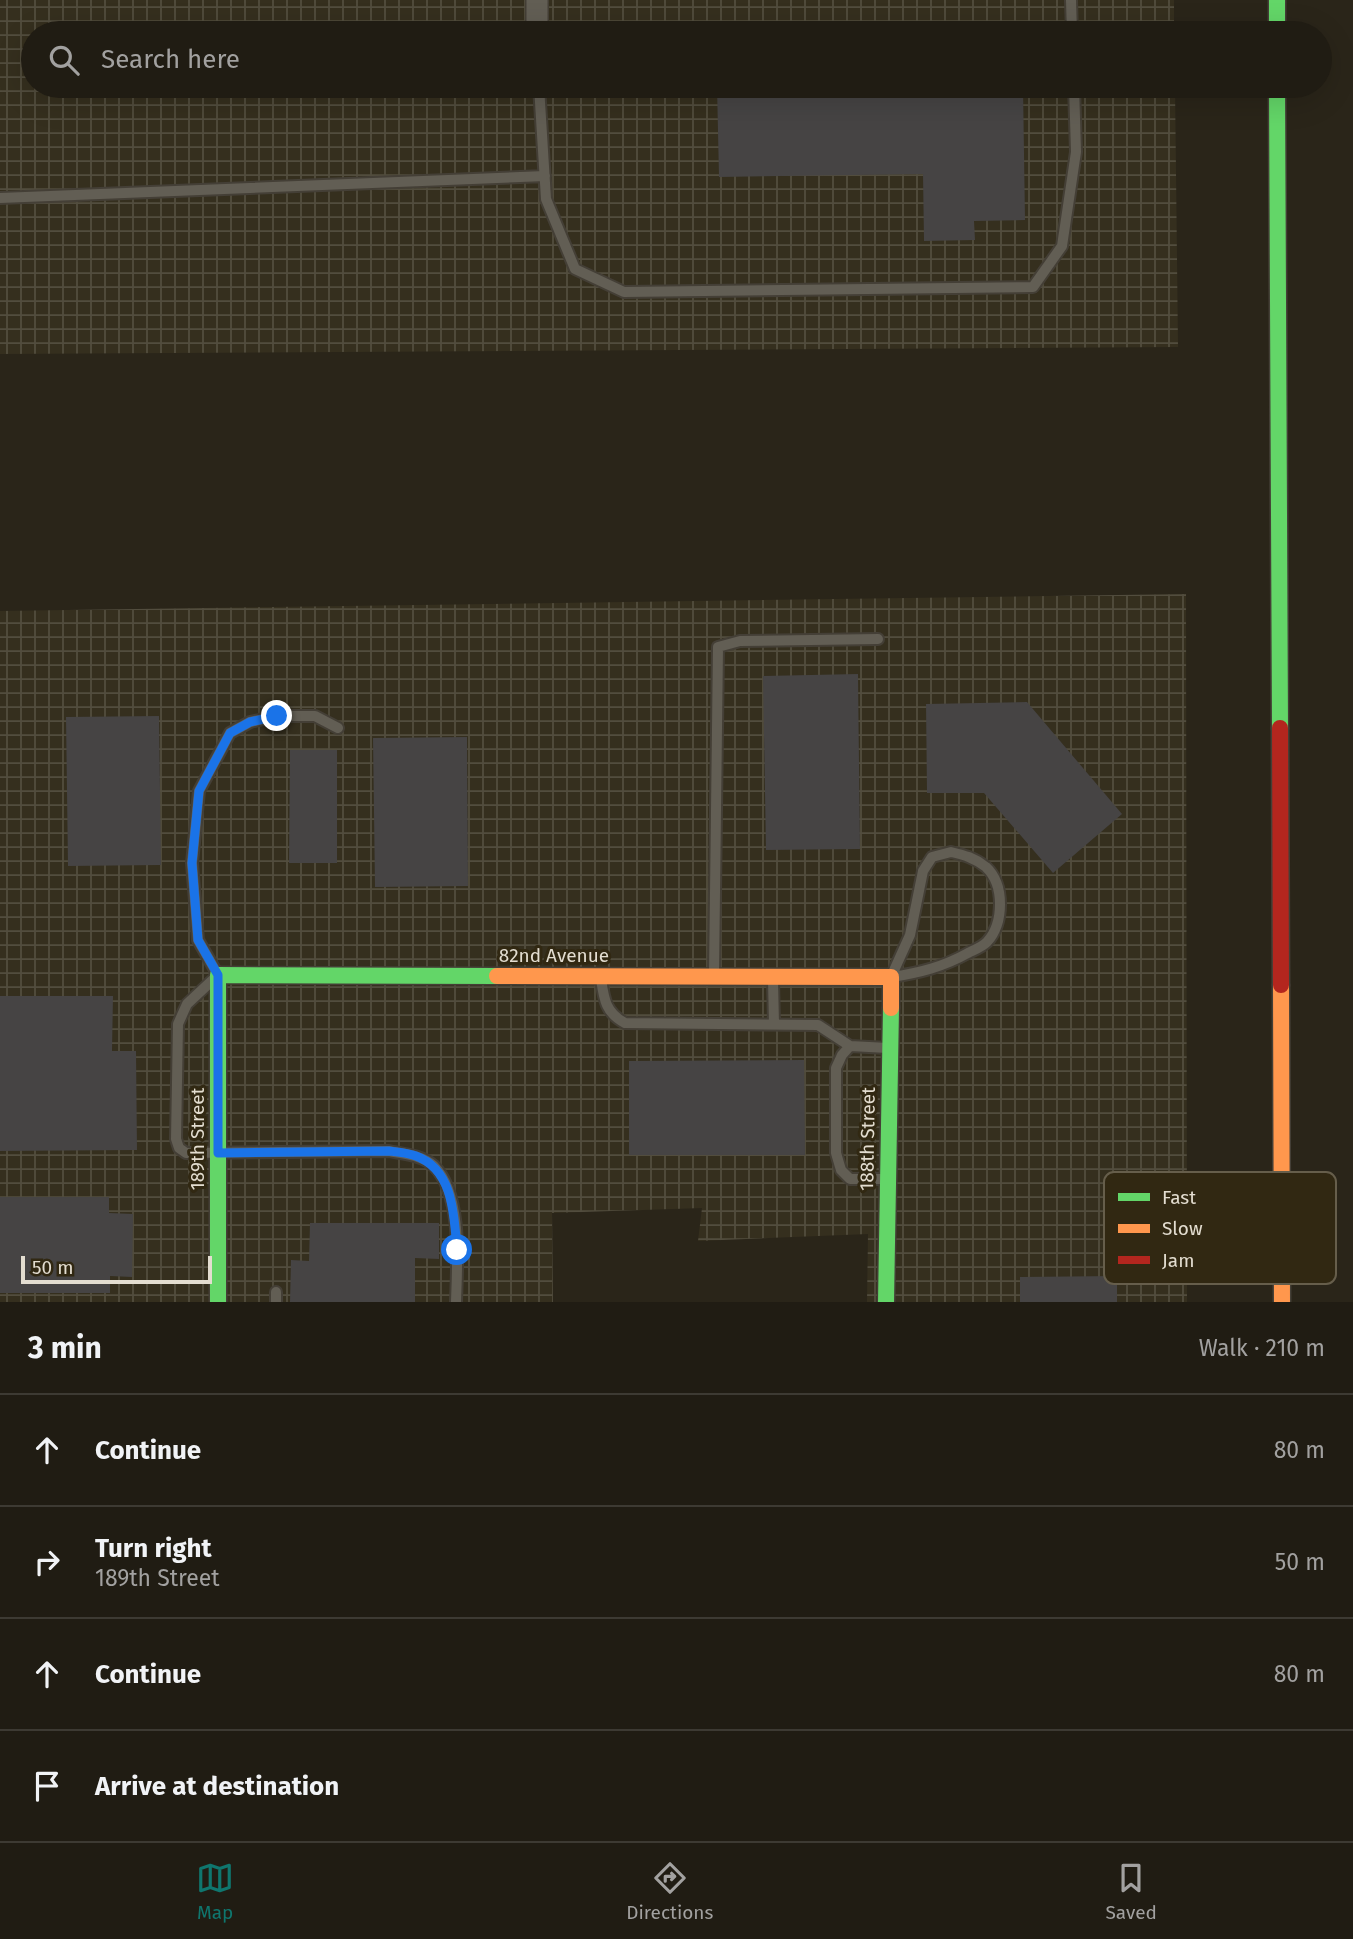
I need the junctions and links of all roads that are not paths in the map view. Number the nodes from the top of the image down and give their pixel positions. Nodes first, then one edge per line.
1 (537, 0) edge
2 (1071, 0) edge
3 (1277, 0) edge
4 (537, 21) edge
5 (1072, 21) edge
6 (1277, 21) edge
7 (540, 98) edge
8 (1074, 98) edge
9 (1277, 98) edge
10 (545, 176) junction
11 (0, 198) edge
12 (878, 639) dead end
13 (338, 728) dead end
14 (218, 975) junction
15 (601, 976) junction
16 (713, 977) junction
17 (773, 977) junction
18 (891, 977) junction
19 (774, 1024) junction
20 (850, 1046) junction
21 (889, 1048) junction
22 (218, 1153) junction
23 (1281, 1172) edge
24 (888, 1179) junction
25 (1282, 1284) edge
26 (218, 1302) edge
27 (456, 1302) edge
28 (886, 1302) edge
29 (1282, 1302) edge

1 - 4 street
2 - 5 lane
3 - 6 main road
7 - 10 lane
8 - 10 lane
9 - 23 main road
10 - 11 lane
12 - 16 lane
13 - 14 lane
14 - 15 main road, 82nd Avenue
14 - 22 main road, 189th Street
14 - 22 lane
15 - 16 main road, 82nd Avenue
15 - 19 lane
16 - 17 main road, 82nd Avenue
17 - 18 main road, 82nd Avenue
17 - 19 lane
18 - 18 lane
18 - 21 main road, 188th Street
19 - 20 lane
20 - 21 lane
20 - 24 lane
21 - 24 main road, 188th Street
22 - 26 main road, 189th Street
22 - 27 lane
24 - 28 main road, 188th Street
25 - 29 main road

